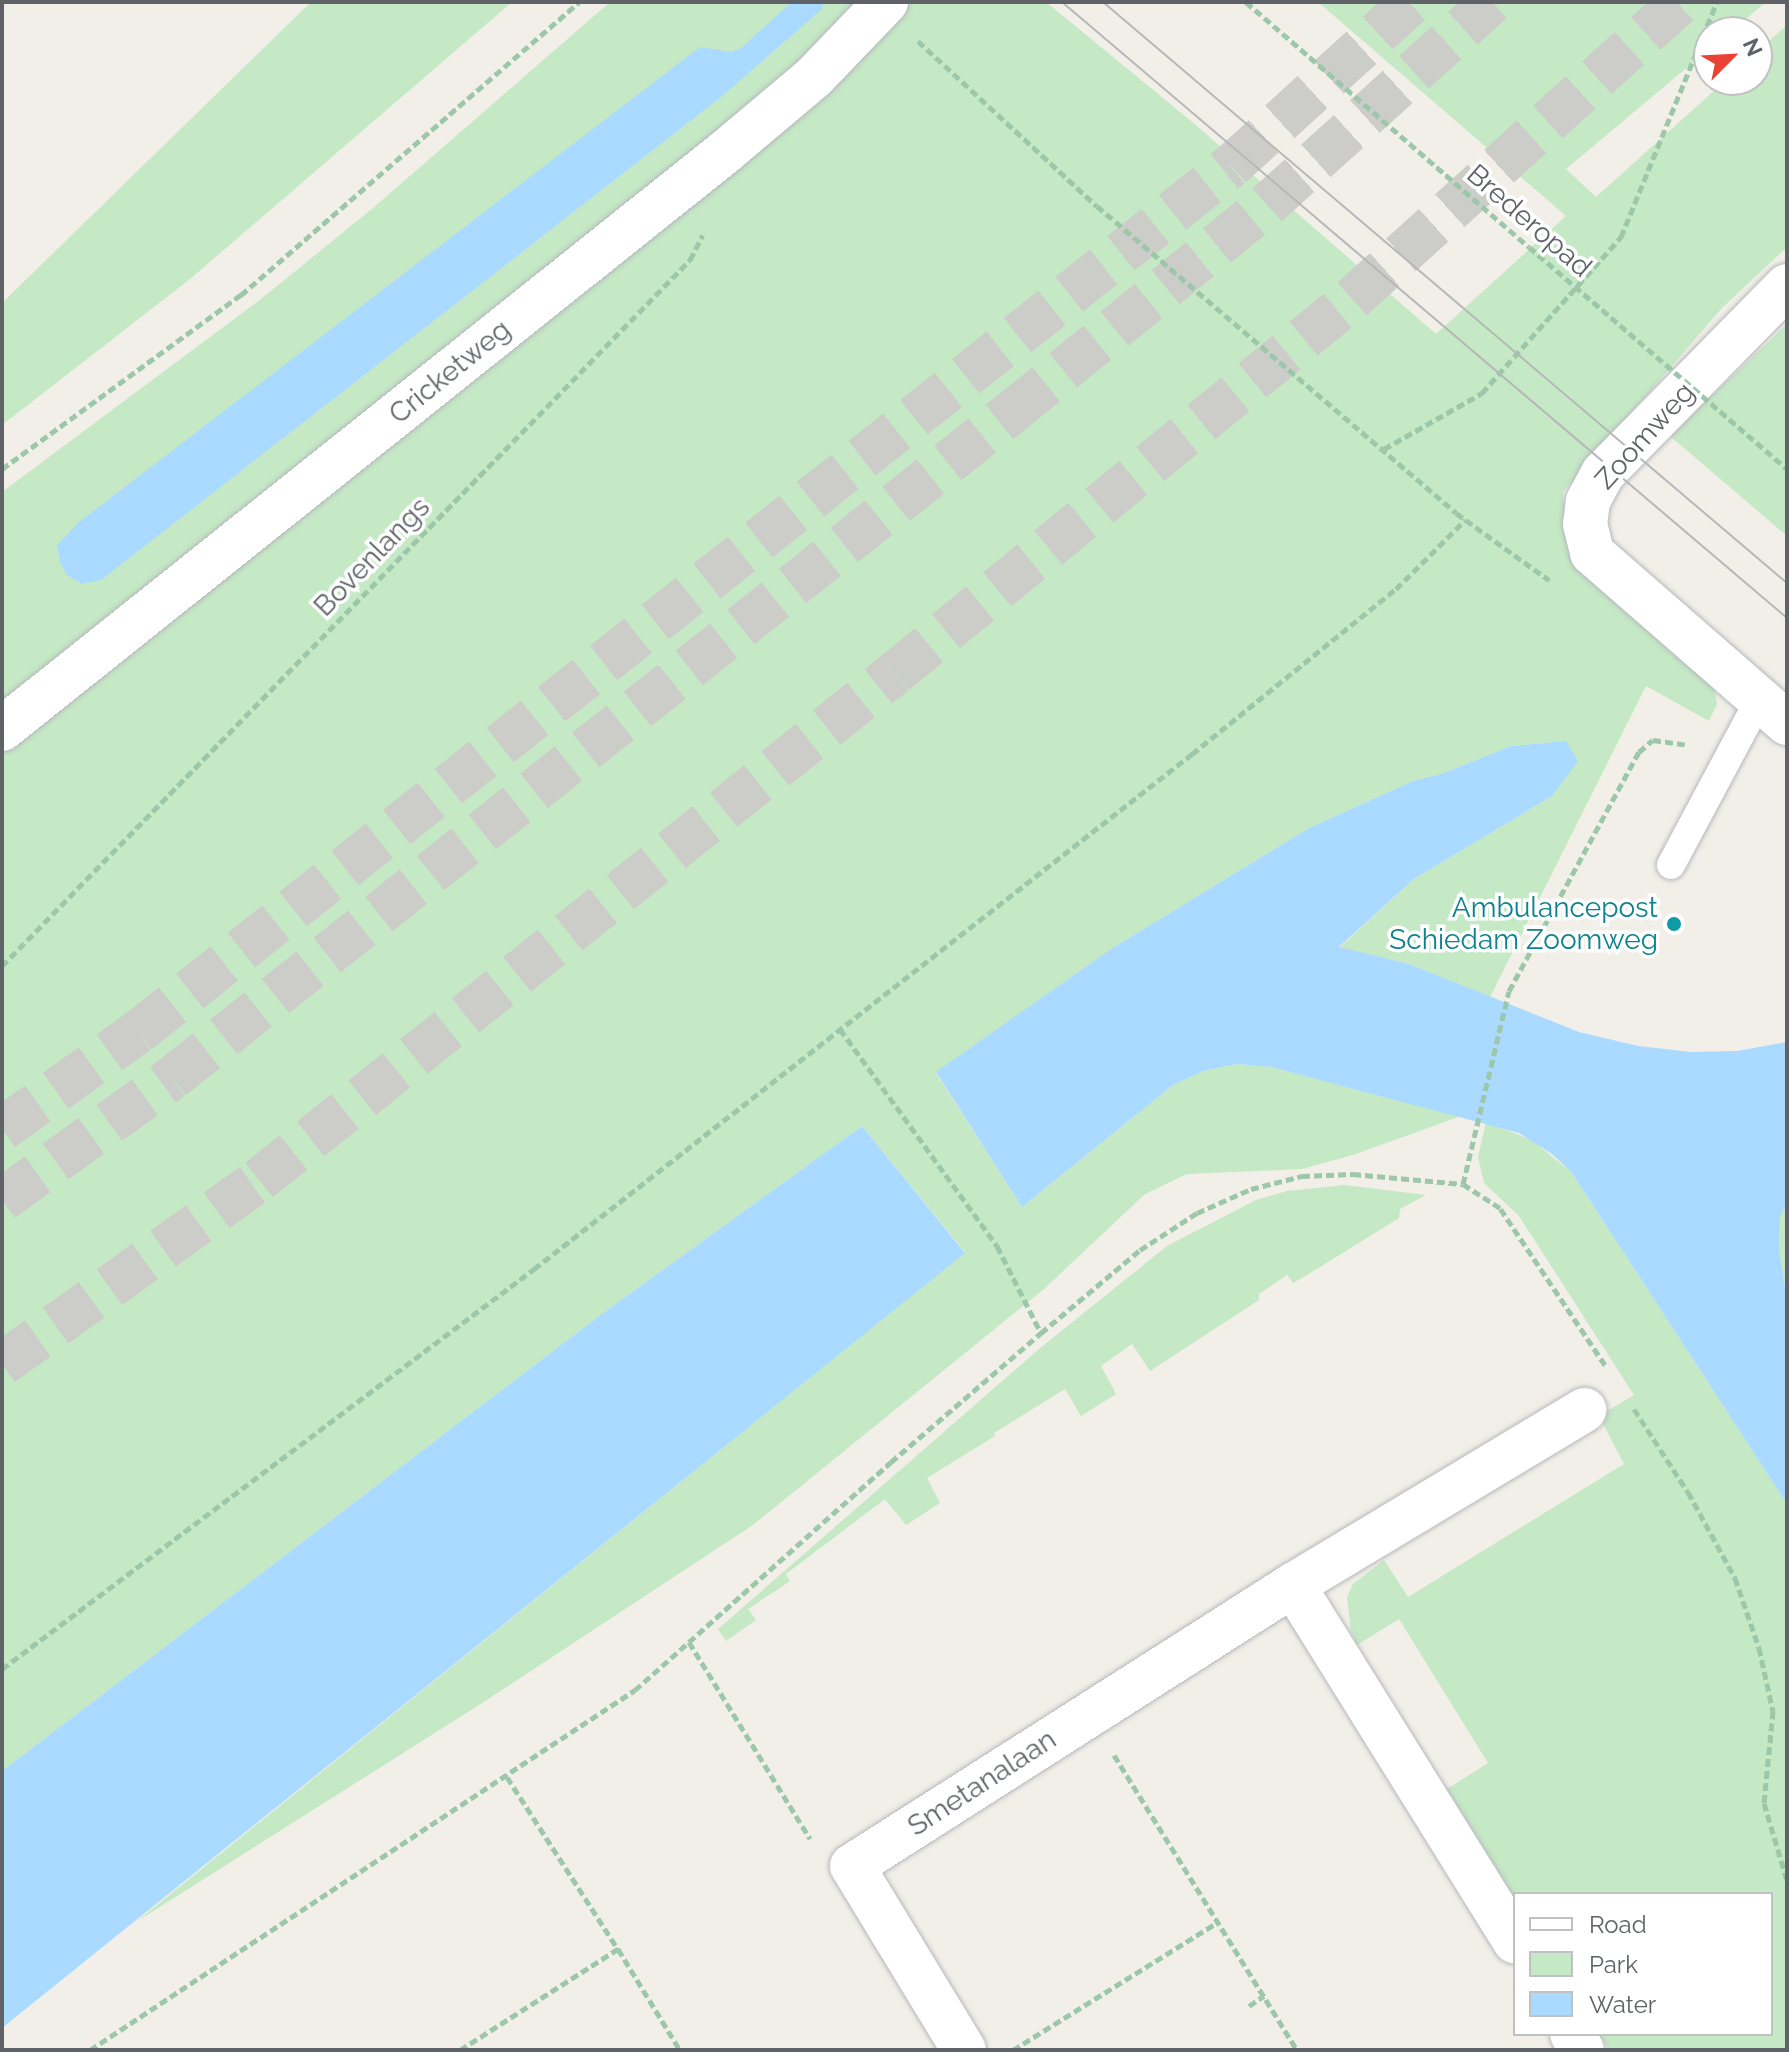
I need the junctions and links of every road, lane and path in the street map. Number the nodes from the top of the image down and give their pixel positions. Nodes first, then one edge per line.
1 (579, 2) edge
2 (1246, 2) edge
3 (1717, 2) edge
4 (884, 5) edge
5 (704, 233) dead end
6 (1787, 286) edge
7 (1384, 449) junction
8 (2, 469) edge
9 (1787, 469) edge
10 (1456, 513) dead end
11 (1465, 520) dead end
12 (1773, 711) edge
13 (2, 729) edge
14 (1699, 747) dead end
15 (1671, 865) dead end
16 (2, 966) edge
17 (840, 1029) junction
18 (1463, 1184) junction
19 (1041, 1333) junction
20 (1602, 1399) junction
21 (1293, 1585) junction
22 (689, 1642) junction
23 (2, 1669) edge
24 (1089, 1715) junction
25 (507, 1777) junction
26 (852, 1866) junction
27 (1787, 1880) edge
28 (1218, 1922) junction
29 (1513, 1939) edge
30 (618, 1949) junction
31 (1264, 1996) junction
32 (1249, 2006) dead end
33 (90, 2050) edge
34 (460, 2050) edge
35 (680, 2050) edge
36 (964, 2050) edge
37 (1013, 2050) edge
38 (1297, 2050) edge

1 - 8 path
2 - 9 path, Brederopad, bridge
3 - 7 path
4 - 7 path
4 - 13 street, Cricketweg
5 - 16 path, Bovenlangs
6 - 12 street, Zoomweg
7 - 10 path
11 - 17 path
12 - 15 lane
14 - 18 path
17 - 19 path
17 - 23 path
18 - 19 path
18 - 20 path
19 - 22 path
20 - 21 street, Smetanalaan
20 - 27 path
21 - 24 street, Smetanalaan
21 - 29 street
22 - 25 path
22 - 26 path
24 - 26 street, Smetanalaan
24 - 28 path
25 - 30 path
25 - 33 path
26 - 36 street
28 - 31 path
28 - 37 path
30 - 34 path
30 - 35 path
31 - 32 path
31 - 38 path

